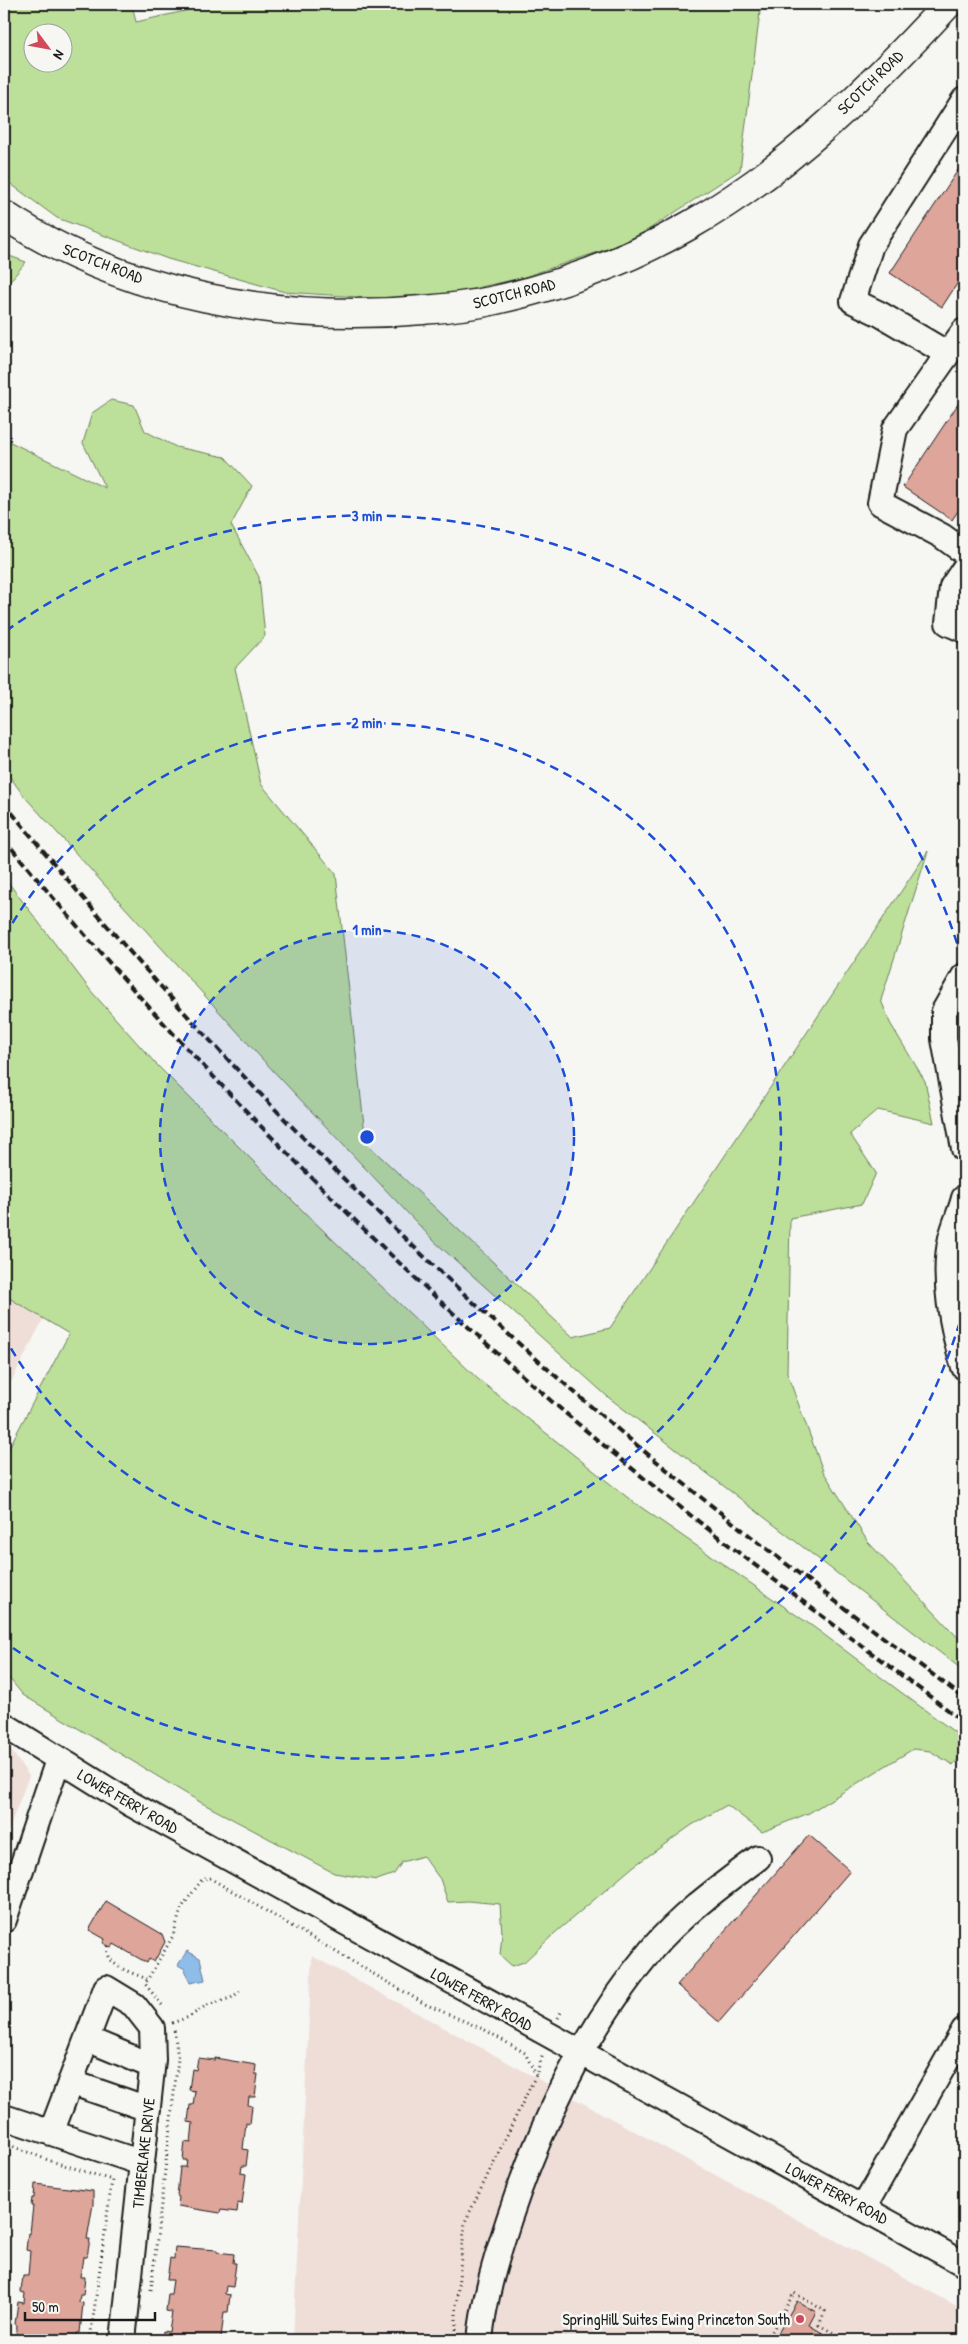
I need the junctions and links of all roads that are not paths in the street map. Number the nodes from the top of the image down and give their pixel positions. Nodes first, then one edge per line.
1 (948, 4) edge
2 (964, 100) edge
3 (12, 221) edge
4 (964, 332) edge
5 (948, 354) junction
6 (964, 552) edge
7 (964, 569) edge
8 (964, 630) edge
9 (964, 976) edge
10 (964, 1149) edge
11 (964, 1198) edge
12 (964, 1367) edge
13 (4, 1725) edge
14 (58, 1760) junction
15 (758, 1858) dead end
16 (4, 1920) edge
17 (964, 2030) edge
18 (87, 2039) junction
19 (581, 2054) junction
20 (152, 2066) junction
21 (70, 2082) junction
22 (148, 2109) junction
23 (4, 2117) edge
24 (51, 2133) junction
25 (142, 2163) junction
26 (864, 2207) junction
27 (964, 2264) edge
28 (123, 2340) edge
29 (480, 2340) edge

1 - 3 main road, SCOTCH ROAD
2 - 5 street
4 - 5 street
5 - 6 street
7 - 8 street
9 - 10 street
11 - 12 street
13 - 14 street, LOWER FERRY ROAD
14 - 16 street
14 - 19 street, LOWER FERRY ROAD
15 - 19 street
17 - 26 street
18 - 20 street
18 - 20 street, TIMBERLAKE DRIVE
18 - 21 street
19 - 26 street, LOWER FERRY ROAD
19 - 29 street
20 - 22 street, TIMBERLAKE DRIVE
21 - 22 street
21 - 24 street
22 - 25 street, TIMBERLAKE DRIVE
23 - 24 street
24 - 25 street
25 - 28 street, TIMBERLAKE DRIVE
26 - 27 street, LOWER FERRY ROAD

